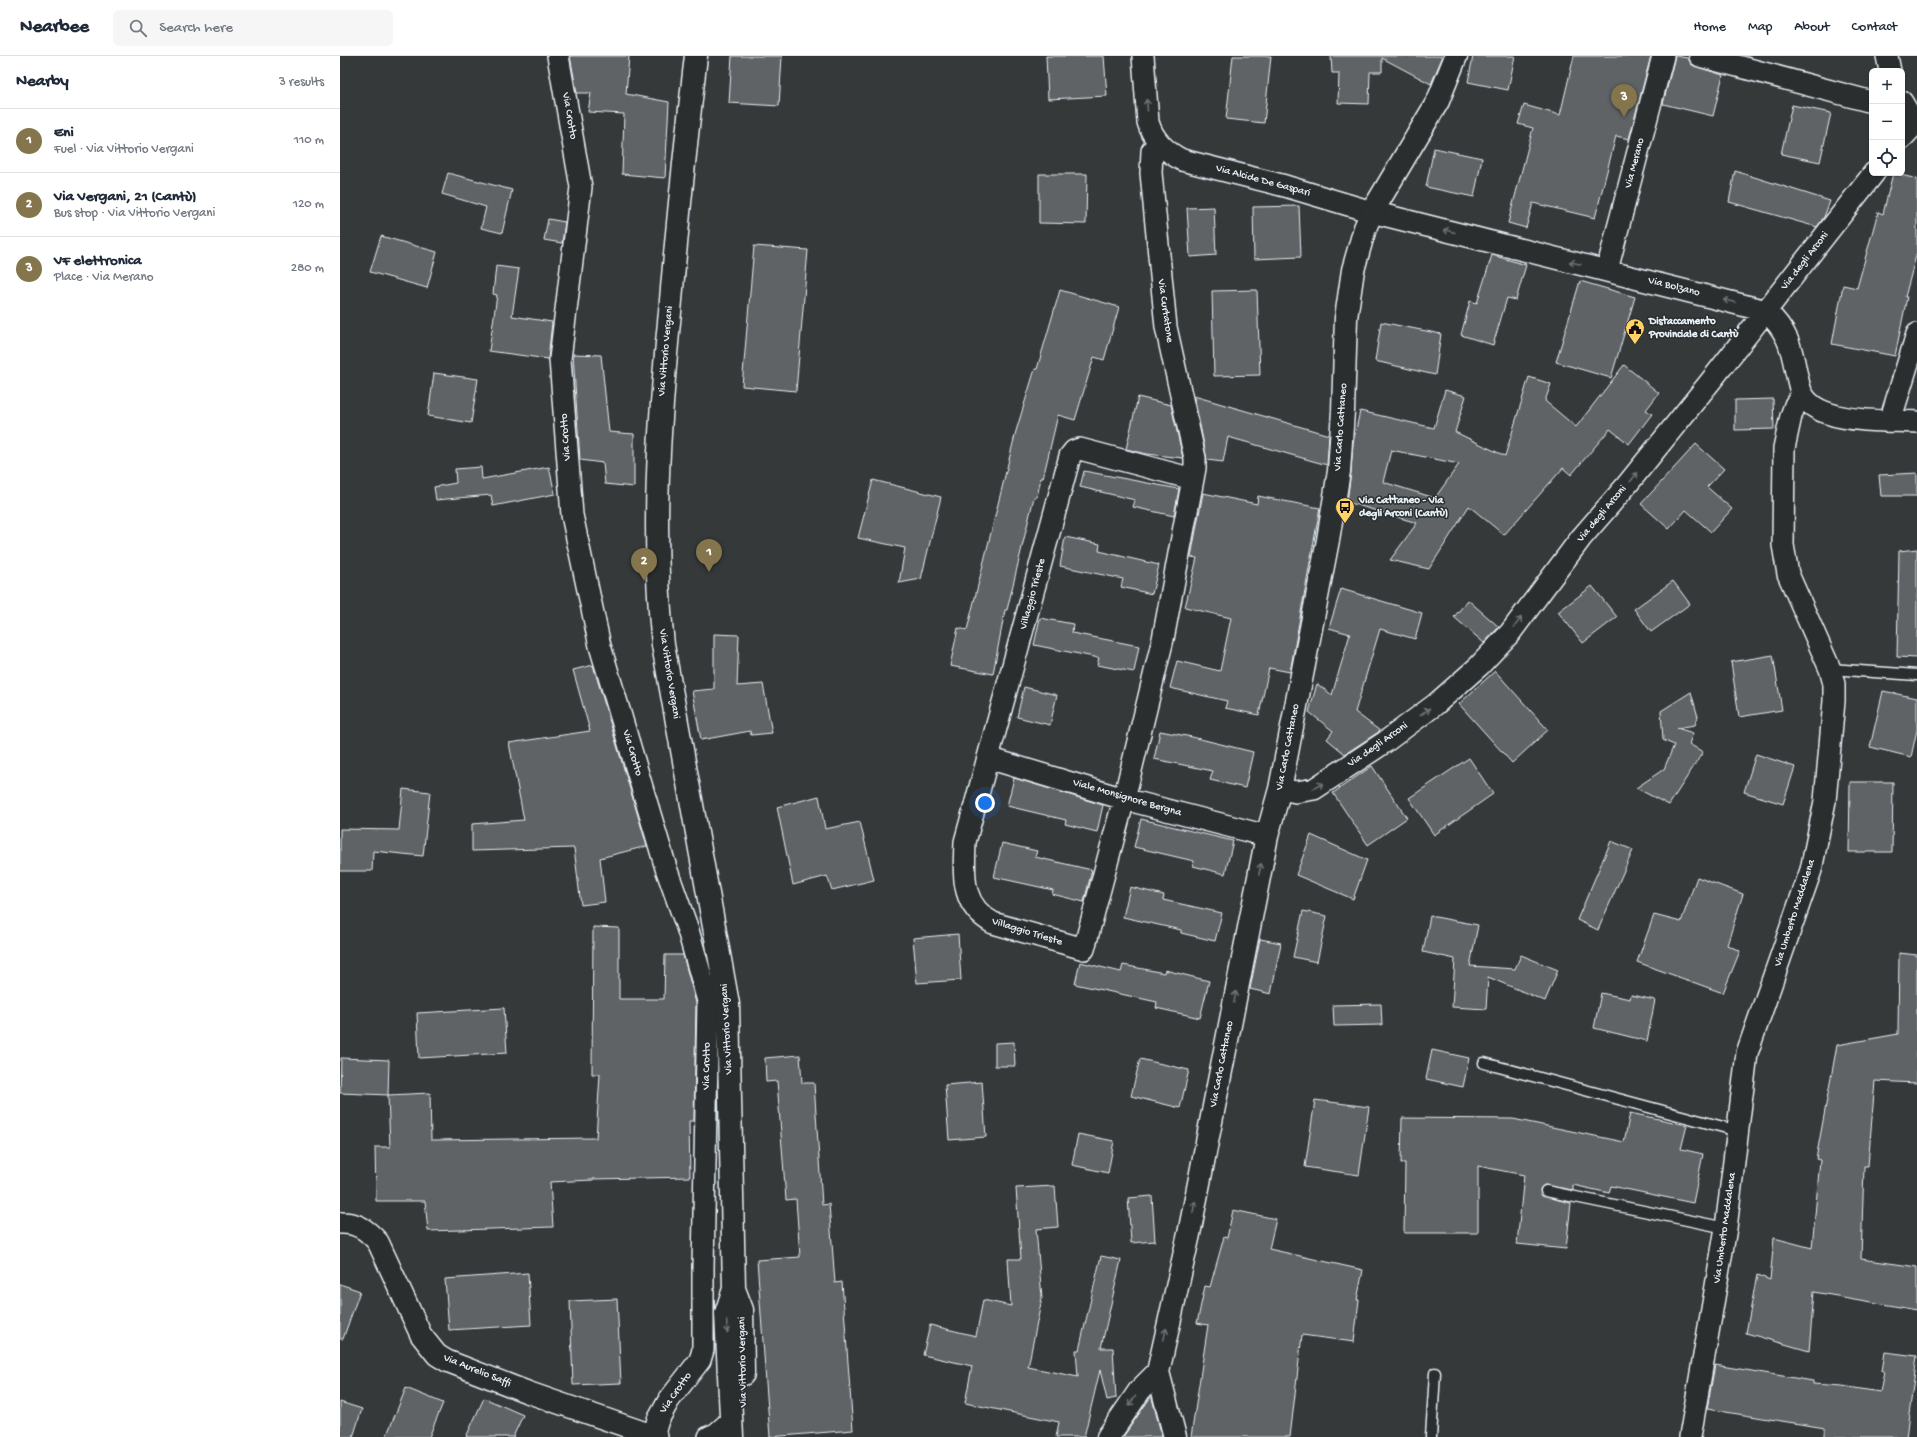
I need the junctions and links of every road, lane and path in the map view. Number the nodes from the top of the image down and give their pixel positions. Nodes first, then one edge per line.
1 (558, 56) edge
2 (696, 56) edge
3 (1143, 56) edge
4 (1456, 56) edge
5 (1663, 56) edge
6 (1700, 56) edge
7 (1887, 56) edge
8 (1889, 68) edge
9 (1869, 101) edge
10 (1158, 142) junction
11 (1872, 176) edge
12 (1372, 212) junction
13 (1607, 270) junction
14 (1766, 311) junction
15 (1917, 334) edge
16 (1802, 395) junction
17 (1890, 421) junction
18 (1917, 422) edge
19 (1192, 479) junction
20 (1830, 669) junction
21 (1917, 675) edge
22 (988, 758) junction
23 (1280, 789) junction
24 (1124, 799) junction
25 (1267, 836) junction
26 (1484, 1063) dead end
27 (1738, 1131) junction
28 (1546, 1191) dead end
29 (340, 1223) edge
30 (1726, 1228) junction
31 (1158, 1372) junction
32 (1435, 1373) dead end
33 (736, 1432) edge
34 (655, 1436) edge
35 (709, 1437) edge
36 (1108, 1437) edge
37 (1175, 1437) edge
38 (1431, 1437) edge
39 (1690, 1437) edge

1 - 34 street, Via Crotto
2 - 33 street, Via Vittorio Vergani
10 -> 3 street
4 - 12 street, Via Carlo Cattaneo
5 - 13 street, Via Merano
6 - 9 street
7 - 8 street
10 - 12 street, Via Alcide De Gaspari
10 - 19 street, Via Curtatone
11 - 14 street, Via degli Arconi
13 -> 12 street, Via Bolzano
12 - 23 street, Via Carlo Cattaneo
14 -> 13 street, Via Bolzano
14 - 16 street
23 -> 14 street, Via degli Arconi
15 - 17 street
16 - 17 street
16 - 20 street, Via Umberto Maddalena
17 - 18 street
19 - 22 street, Villaggio Trieste
19 - 24 street, Villaggio Trieste
20 - 21 lane
20 - 27 street, Via Umberto Maddalena
22 - 24 street, Viale Monsignore Bergna
22 - 24 street, Villaggio Trieste
23 - 25 street, Via Carlo Cattaneo
24 - 25 street, Viale Monsignore Bergna
31 -> 25 street, Via Carlo Cattaneo
26 - 27 lane
27 - 30 street, Via Umberto Maddalena
28 - 30 lane
29 - 34 street, Via Aurelio Saffi
30 - 39 street, Via Umberto Maddalena
31 -> 36 street
31 - 37 street
32 - 38 lane
33 - 35 street

